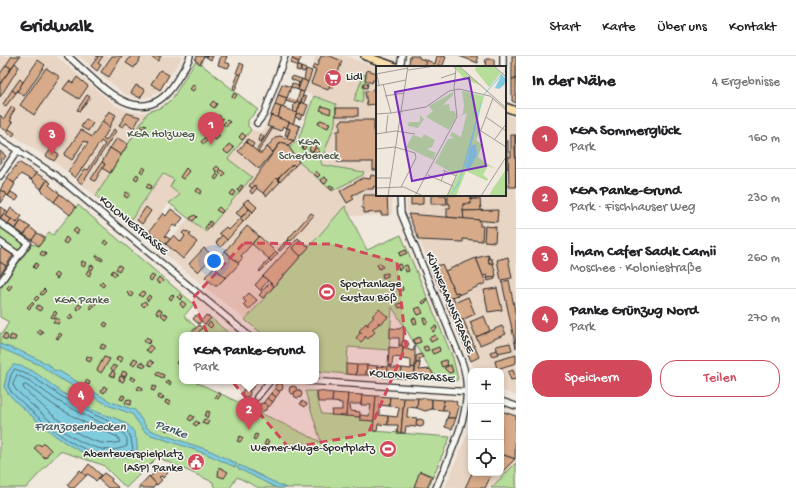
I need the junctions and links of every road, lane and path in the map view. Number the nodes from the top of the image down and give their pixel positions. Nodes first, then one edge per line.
1 (68, 56) edge
2 (190, 56) edge
3 (285, 56) edge
4 (365, 56) edge
5 (402, 56) edge
6 (393, 66) edge
7 (400, 66) edge
8 (506, 107) edge
9 (516, 111) edge
10 (257, 123) dead end
11 (0, 139) edge
12 (18, 150) junction
13 (0, 176) edge
14 (400, 196) edge
15 (0, 223) edge
16 (0, 242) edge
17 (19, 255) junction
18 (0, 283) edge
19 (244, 332) edge
20 (319, 382) edge
21 (268, 384) edge
22 (468, 387) edge
23 (468, 392) edge
24 (257, 397) dead end
25 (468, 397) edge
26 (504, 402) edge
27 (516, 406) edge
28 (436, 488) edge

1 - 2 street
3 - 10 street
4 - 6 main road
5 - 7 street
8 - 9 main road
11 - 12 street, KOLONIESTRASSE
12 - 13 street
12 - 19 street, KOLONIESTRASSE
14 - 22 street, KÜHNEMANNSTRASSE
15 - 17 street
16 - 17 street
17 - 18 street
20 - 23 street, KOLONIESTRASSE
21 - 24 street
25 - 28 street, KÜHNEMANNSTRASSE
26 - 27 street

